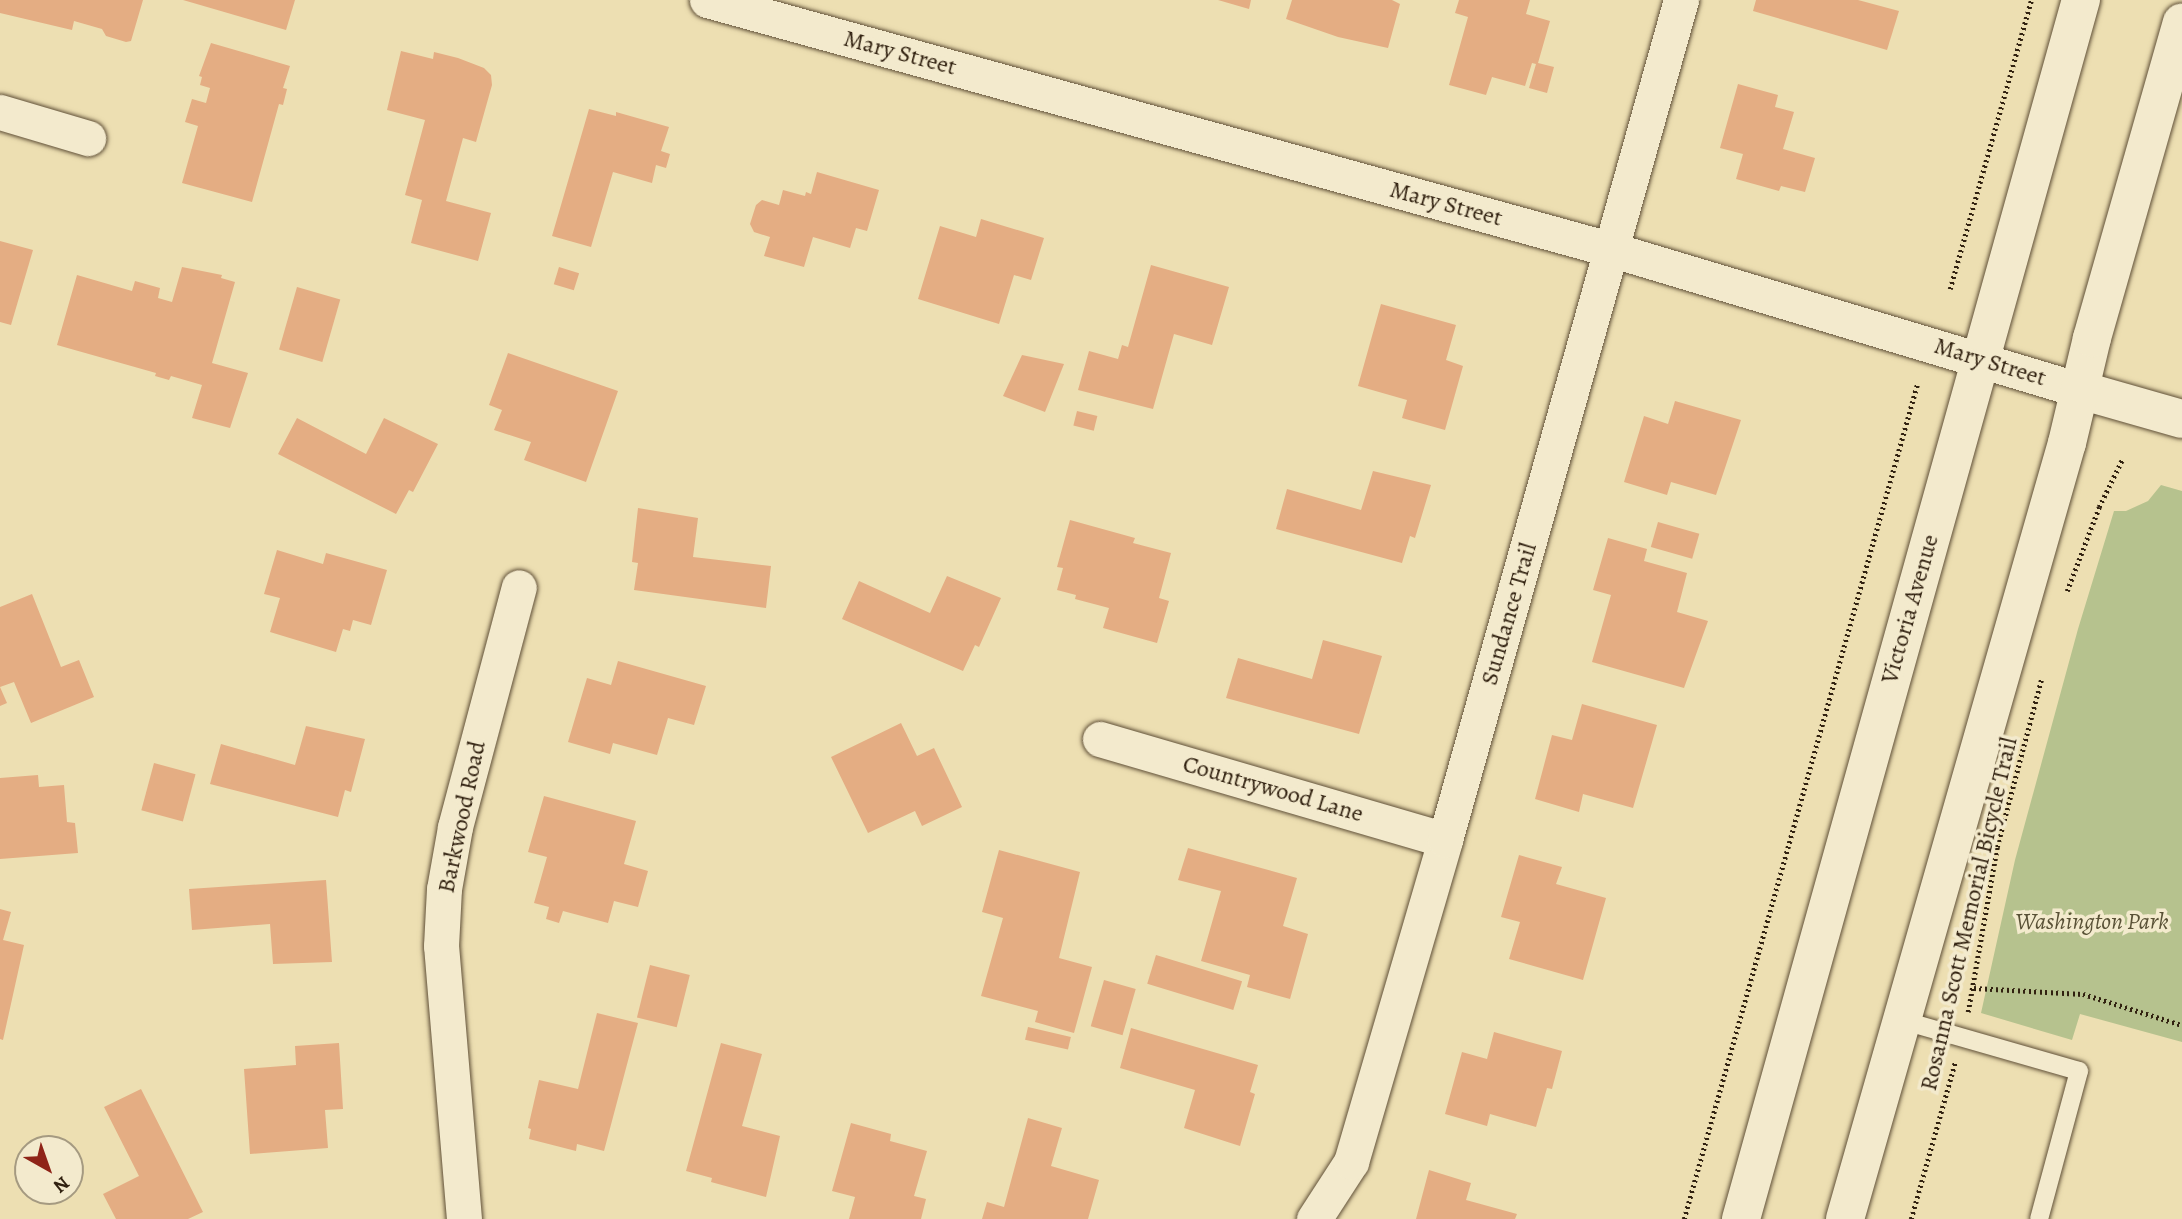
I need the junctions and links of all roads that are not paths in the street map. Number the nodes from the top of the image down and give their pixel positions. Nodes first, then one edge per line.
1 (707, 0) edge
2 (1681, 0) edge
3 (2081, 0) edge
4 (2182, 23) edge
5 (0, 112) edge
6 (88, 138) dead end
7 (1613, 250) junction
8 (1979, 361) junction
9 (2080, 390) junction
10 (2182, 419) edge
11 (519, 587) dead end
12 (1100, 739) dead end
13 (1446, 839) junction
14 (1901, 1020) junction
15 (464, 1219) edge
16 (1314, 1219) edge
17 (1741, 1219) edge
18 (1845, 1219) edge
19 (2039, 1219) edge

1 - 7 street, Mary Street
2 - 7 street, Sundance Trail
3 - 8 main road, Victoria Avenue
4 - 9 main road
5 - 6 street
7 - 8 street, Mary Street
7 - 13 street, Sundance Trail
8 - 9 street, Mary Street
8 - 17 main road, Victoria Avenue
9 - 10 main road, Mary Street
9 - 14 main road
11 - 15 street, Barkwood Road
12 - 13 street, Countrywood Lane
13 - 16 street, Sundance Trail
14 - 18 main road
14 - 19 lane

